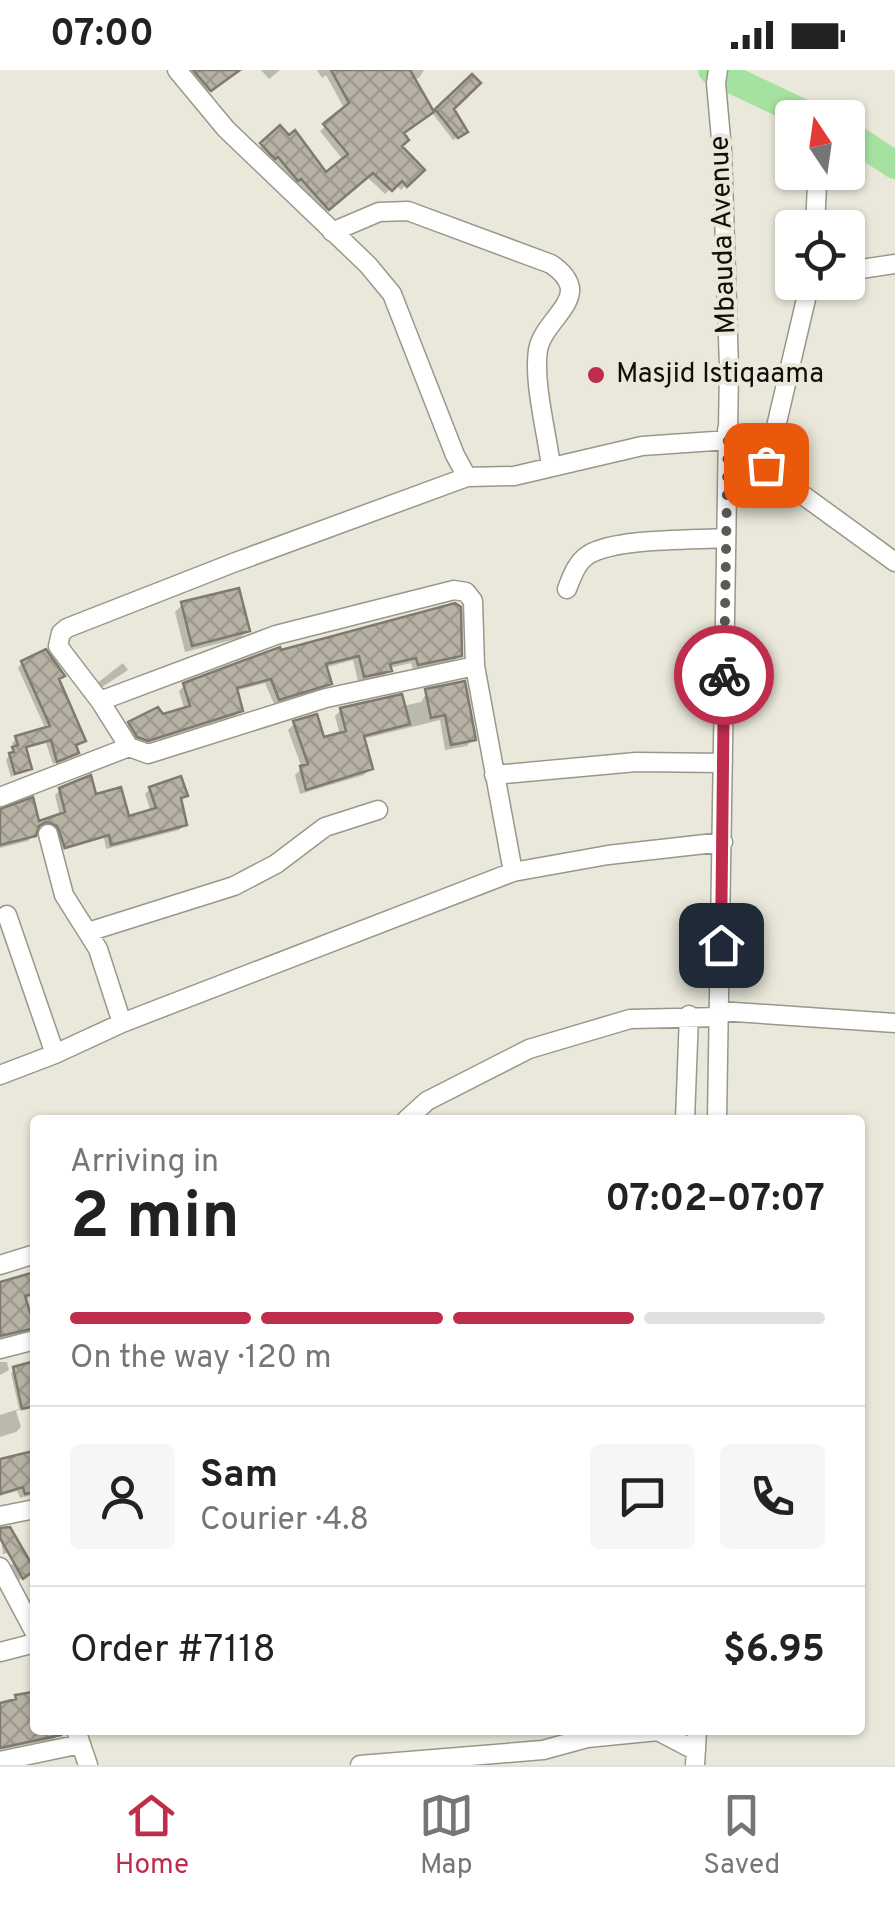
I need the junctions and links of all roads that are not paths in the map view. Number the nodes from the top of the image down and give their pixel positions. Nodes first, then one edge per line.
1 (177, 70) edge
2 (718, 70) edge
3 (332, 232) junction
4 (895, 264) edge
5 (865, 268) edge
6 (806, 300) edge
7 (728, 435) junction
8 (766, 465) junction
9 (551, 467) junction
10 (467, 477) junction
11 (725, 538) junction
12 (895, 562) edge
13 (567, 588) dead end
14 (476, 666) junction
15 (100, 701) junction
16 (129, 747) junction
17 (722, 763) junction
18 (494, 776) junction
19 (0, 796) edge
20 (378, 810) dead end
21 (48, 834) dead end
22 (722, 842) junction
23 (513, 872) junction
24 (7, 915) dead end
25 (88, 932) junction
26 (720, 1014) junction
27 (690, 1015) junction
28 (895, 1023) edge
29 (122, 1024) junction
30 (55, 1054) junction
31 (0, 1074) edge
32 (412, 1115) edge
33 (685, 1115) edge
34 (717, 1115) edge
35 (30, 1256) edge
36 (0, 1265) edge
37 (30, 1341) edge
38 (0, 1348) edge
39 (30, 1510) edge
40 (0, 1516) edge
41 (0, 1567) edge
42 (30, 1624) edge
43 (30, 1643) edge
44 (0, 1652) edge
45 (614, 1735) edge
46 (665, 1735) edge
47 (78, 1737) edge
48 (696, 1758) edge
49 (0, 1761) edge
50 (430, 1763) edge
51 (88, 1765) edge
52 (360, 1765) edge

1 - 3 street
2 - 7 street, Mbauda Avenue
3 - 9 street
3 - 10 street
4 - 5 street
6 - 8 street
7 - 8 street
7 - 9 street
7 - 11 street, Mbauda Avenue
8 - 12 street
9 - 10 street
10 - 15 street
11 - 13 street
11 - 17 street, Mbauda Avenue
14 - 15 street
14 - 16 street
14 - 18 street
15 - 16 street
16 - 19 street
17 - 18 street
17 - 22 street, Mbauda Avenue
18 - 23 street
20 - 25 street
21 - 25 street
22 - 23 street
22 - 26 street, Mbauda Avenue
23 - 29 street
24 - 30 street
25 - 29 street
26 - 27 street
26 - 28 street
26 - 34 street, Mbauda Avenue
27 - 32 street
27 - 33 street
29 - 30 street
30 - 31 street
35 - 36 street
37 - 38 street
39 - 40 street
41 - 42 street
43 - 44 street
45 - 50 street
46 - 48 street
47 - 49 street
47 - 51 street
50 - 52 street

